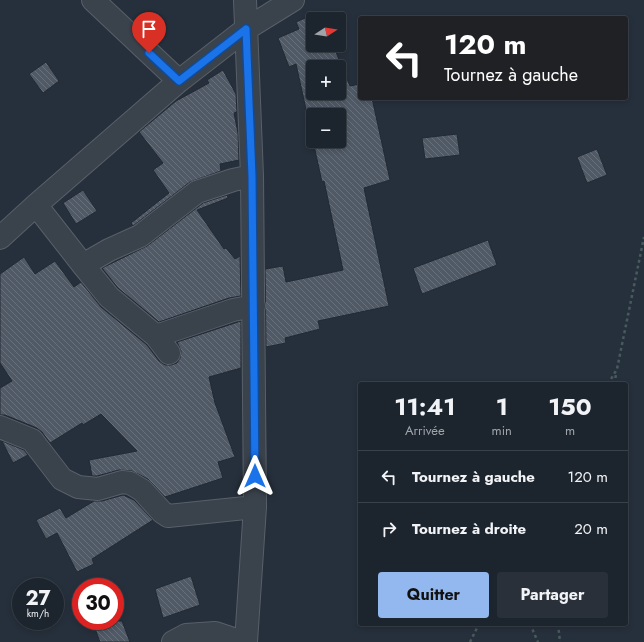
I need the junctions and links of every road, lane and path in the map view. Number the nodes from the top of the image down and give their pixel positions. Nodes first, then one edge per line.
1 (92, 0) edge
2 (245, 0) edge
3 (293, 0) edge
4 (246, 29) junction
5 (179, 81) junction
6 (252, 176) junction
7 (36, 205) junction
8 (644, 237) edge
9 (0, 238) edge
10 (83, 265) junction
11 (254, 306) junction
12 (617, 369) junction
13 (609, 382) edge
14 (615, 382) edge
15 (0, 427) edge
16 (255, 508) junction
17 (479, 626) edge
18 (531, 626) edge
19 (558, 626) edge
20 (173, 642) edge
21 (242, 642) edge
22 (246, 642) edge
23 (470, 642) edge
24 (538, 642) edge
25 (560, 642) edge

1 - 5 street
2 - 4 street
3 - 4 street
4 - 5 street
4 - 6 street
5 - 7 street
6 - 10 street
6 - 11 street
7 - 9 street
7 - 10 street
8 - 12 path
10 - 11 street
11 - 16 street
12 - 13 path
12 - 14 path
15 - 16 street
16 - 22 street
17 - 23 path
18 - 24 path
19 - 25 path
20 - 21 street

